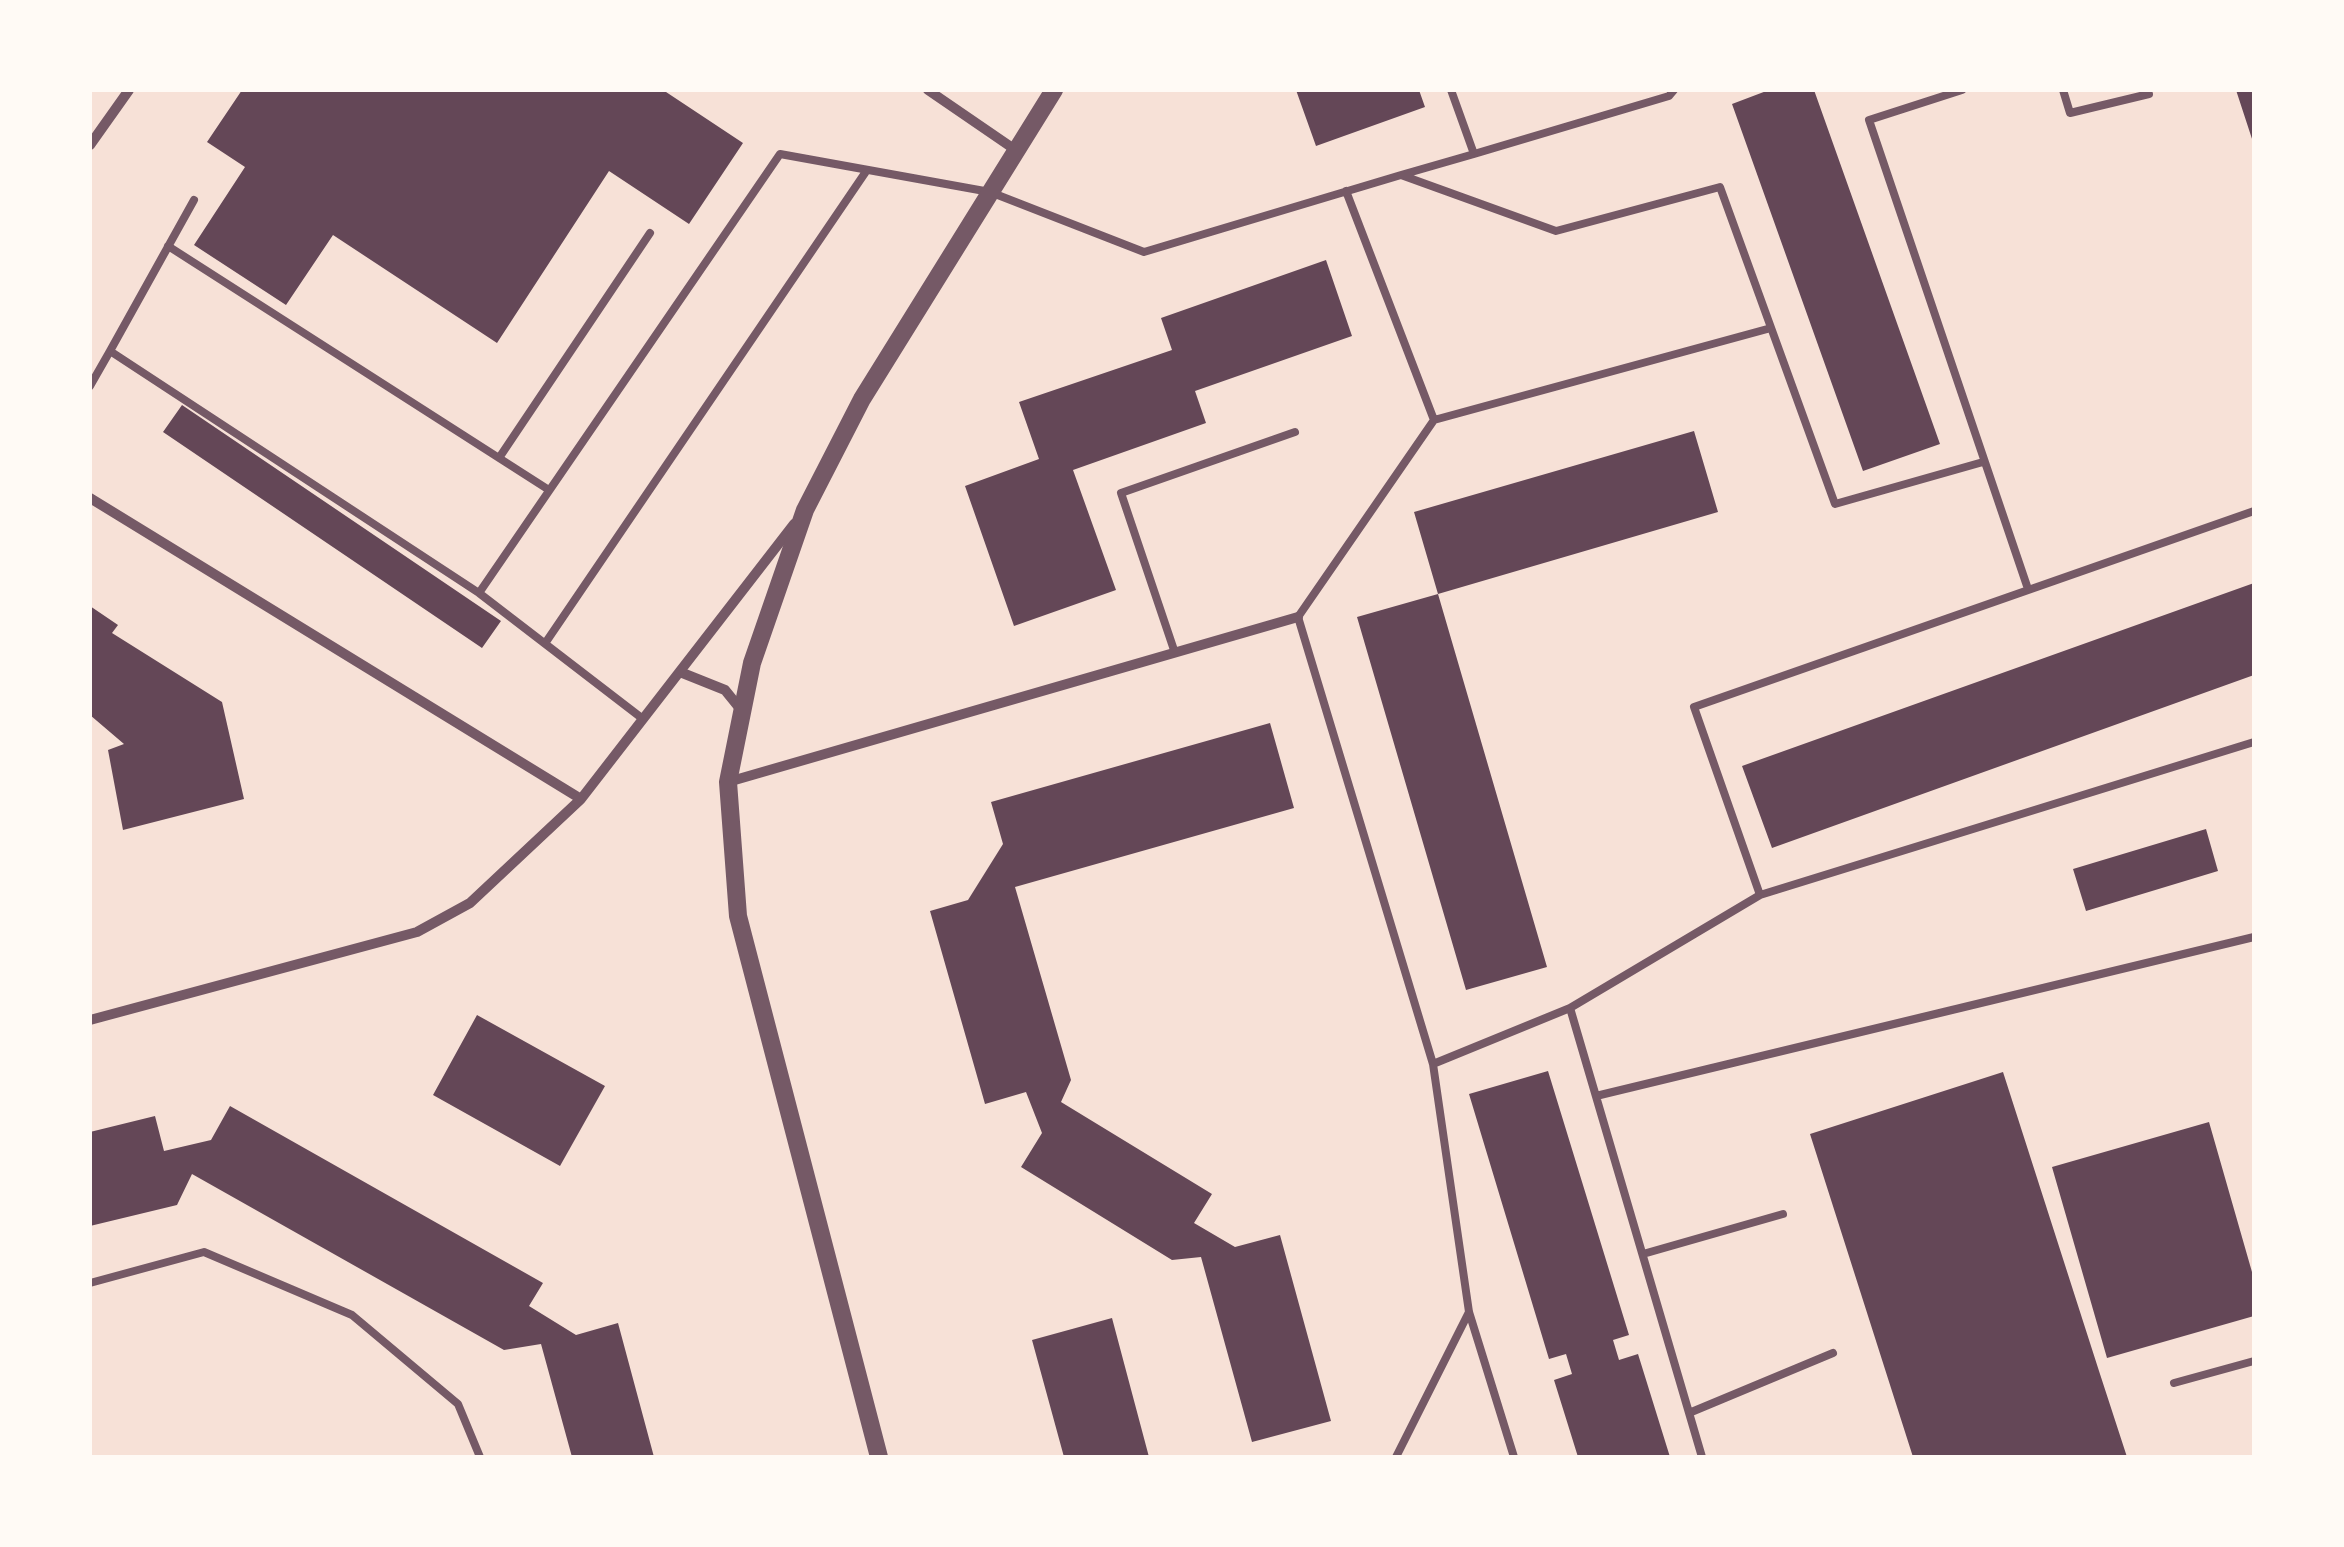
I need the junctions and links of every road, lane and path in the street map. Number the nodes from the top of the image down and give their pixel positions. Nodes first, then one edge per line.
1 (128, 90) edge
2 (928, 90) edge
3 (1054, 90) edge
4 (1451, 90) edge
5 (1674, 90) edge
6 (1962, 90) edge
7 (2063, 90) edge
8 (2149, 94) dead end
9 (90, 145) edge
10 (1017, 151) junction
11 (1474, 154) junction
12 (867, 170) junction
13 (1401, 175) junction
14 (1346, 191) junction
15 (990, 192) junction
16 (194, 200) dead end
17 (650, 233) dead end
18 (168, 246) junction
19 (1771, 328) junction
20 (110, 351) junction
21 (90, 386) edge
22 (1434, 420) junction
23 (1295, 432) dead end
24 (499, 458) junction
25 (1983, 462) junction
26 (549, 490) junction
27 (90, 498) edge
28 (805, 510) junction
29 (2254, 510) edge
30 (2028, 590) junction
31 (479, 593) junction
32 (1298, 618) junction
33 (546, 642) junction
34 (1175, 653) junction
35 (680, 672) junction
36 (742, 712) junction
37 (643, 719) junction
38 (2254, 742) edge
39 (728, 782) junction
40 (581, 799) junction
41 (1760, 895) junction
42 (2254, 938) edge
43 (1570, 1008) junction
44 (90, 1020) edge
45 (1433, 1064) junction
46 (1596, 1096) junction
47 (1784, 1214) dead end
48 (1643, 1254) junction
49 (90, 1283) edge
50 (1469, 1312) junction
51 (1833, 1353) dead end
52 (2254, 1361) edge
53 (2174, 1383) dead end
54 (1689, 1413) junction
55 (480, 1457) edge
56 (879, 1457) edge
57 (1396, 1457) edge
58 (1514, 1457) edge
59 (1702, 1457) edge

1 - 9 street
2 - 10 street
3 - 10 street
4 - 11 lane
5 - 11 lane
6 - 25 lane
7 - 8 lane
10 - 15 street
11 - 13 lane
12 - 15 lane
12 - 26 lane
12 - 33 lane
13 - 14 lane
13 - 19 lane
14 - 15 lane
14 - 22 lane
15 - 28 street
16 - 18 lane
17 - 24 lane
18 - 20 lane
18 - 24 lane
19 - 22 lane
19 - 25 lane
20 - 21 lane
20 - 31 lane
22 - 32 lane
23 - 34 lane
24 - 26 lane
25 - 30 lane
26 - 31 lane
27 - 40 street
28 - 35 street
28 - 36 street
29 - 30 lane
30 - 41 lane
31 - 33 lane
32 - 34 street
32 - 45 lane
33 - 37 lane
34 - 39 street
35 - 36 street
35 - 37 street
36 - 39 street
37 - 40 street
38 - 41 lane
39 - 56 street
40 - 44 street
41 - 43 lane
42 - 46 lane
43 - 45 lane
43 - 46 lane
45 - 50 lane
46 - 48 lane
47 - 48 lane
48 - 54 lane
49 - 55 lane
50 - 57 lane
50 - 58 lane
51 - 54 lane
52 - 53 lane
54 - 59 lane

